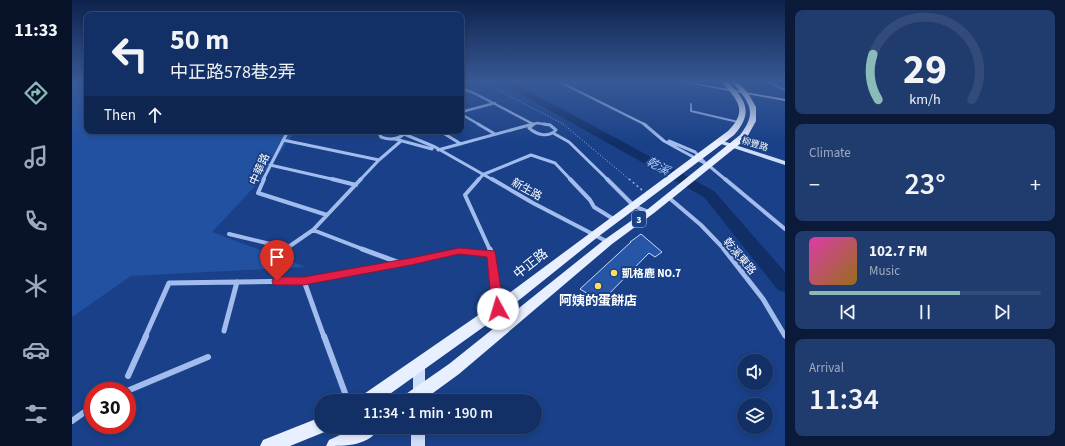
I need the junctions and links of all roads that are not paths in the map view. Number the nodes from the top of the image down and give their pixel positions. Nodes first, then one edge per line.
1 (601, 102) edge
2 (742, 102) edge
3 (753, 102) edge
4 (495, 103) joint
5 (691, 104) dead end
6 (464, 112) edge
7 (464, 115) edge
8 (740, 123) junction
9 (533, 124) junction
10 (553, 133) junction
11 (286, 134) edge
12 (379, 134) edge
13 (401, 134) edge
14 (408, 134) edge
15 (445, 134) edge
16 (495, 134) junction
17 (395, 139) junction
18 (663, 139) junction
19 (283, 140) junction
20 (401, 141) junction
21 (720, 142) junction
22 (461, 144) junction
23 (732, 146) junction
24 (438, 150) junction
25 (698, 157) junction
26 (379, 160) junction
27 (785, 163) edge
28 (270, 165) junction
29 (705, 168) junction
30 (482, 175) junction
31 (356, 185) junction
32 (669, 197) junction
33 (634, 206) junction
34 (649, 212) junction
35 (327, 215) junction
36 (615, 220) junction
37 (785, 229) edge
38 (313, 230) junction
39 (229, 234) dead end
40 (595, 234) junction
41 (608, 242) junction
42 (492, 254) junction
43 (400, 264) junction
44 (304, 281) junction
45 (237, 282) junction
46 (498, 309) junction
47 (224, 331) dead end
48 (785, 336) edge
49 (208, 358) dead end
50 (419, 364) junction
51 (128, 376) dead end
52 (136, 387) edge
53 (345, 394) edge
54 (377, 394) edge
55 (416, 394) edge
56 (422, 394) edge
57 (84, 412) edge
58 (72, 421) edge
59 (314, 428) edge
60 (355, 434) edge
61 (418, 434) edge
62 (269, 446) edge
63 (335, 446) edge
64 (418, 446) edge

1 - 18 street
2 - 8 main road
3 - 23 main road, 3
4 - 6 street
4 - 9 street
5 - 8 lane
7 - 16 street
8 - 21 main road, 3
9 - 10 street
9 - 10 street
9 - 16 street
10 - 33 street
11 - 19 street, 中華路
12 - 17 street, 新生路
13 - 17 street, 新生路
14 - 24 street, 新生路
15 - 22 street
16 - 22 street
17 - 20 street, 新生路
18 - 25 street
18 - 25 street
19 - 26 street
19 - 28 street, 中華路
20 - 24 street, 新生路
20 - 26 street
21 - 23 street, 柳豐路
21 - 25 main road, 3
22 - 24 street
23 - 27 street, 柳豐路
23 - 29 main road, 3
24 - 30 street, 新生路
25 - 29 street
25 - 29 street
25 - 33 main road, 中正路 / 3
26 - 31 street
28 - 31 street
28 - 35 street, 中華路
29 - 32 main road, 3
29 - 37 street
30 - 36 street
30 - 40 street, 新生路
30 - 42 street
31 - 35 street
32 - 34 main road, 3
32 - 48 street, 乾溪東路
33 - 34 street
33 - 36 main road, 中正路 / 3
34 - 41 main road, 3
35 - 38 street
36 - 40 main road, 中正路 / 3
38 - 39 street
38 - 43 street
40 - 41 street, 新生路
40 - 46 main road, 中正路 / 3
41 - 56 main road, 3
42 - 43 street
42 - 46 street
43 - 44 street
44 - 45 street
44 - 53 street
45 - 47 street
45 - 51 street
46 - 50 main road, 中正路 / 3
49 - 52 street
50 - 54 main road, 中正路 / 3
50 - 55 street
57 - 58 street
59 - 62 main road
60 - 63 main road
61 - 64 street

